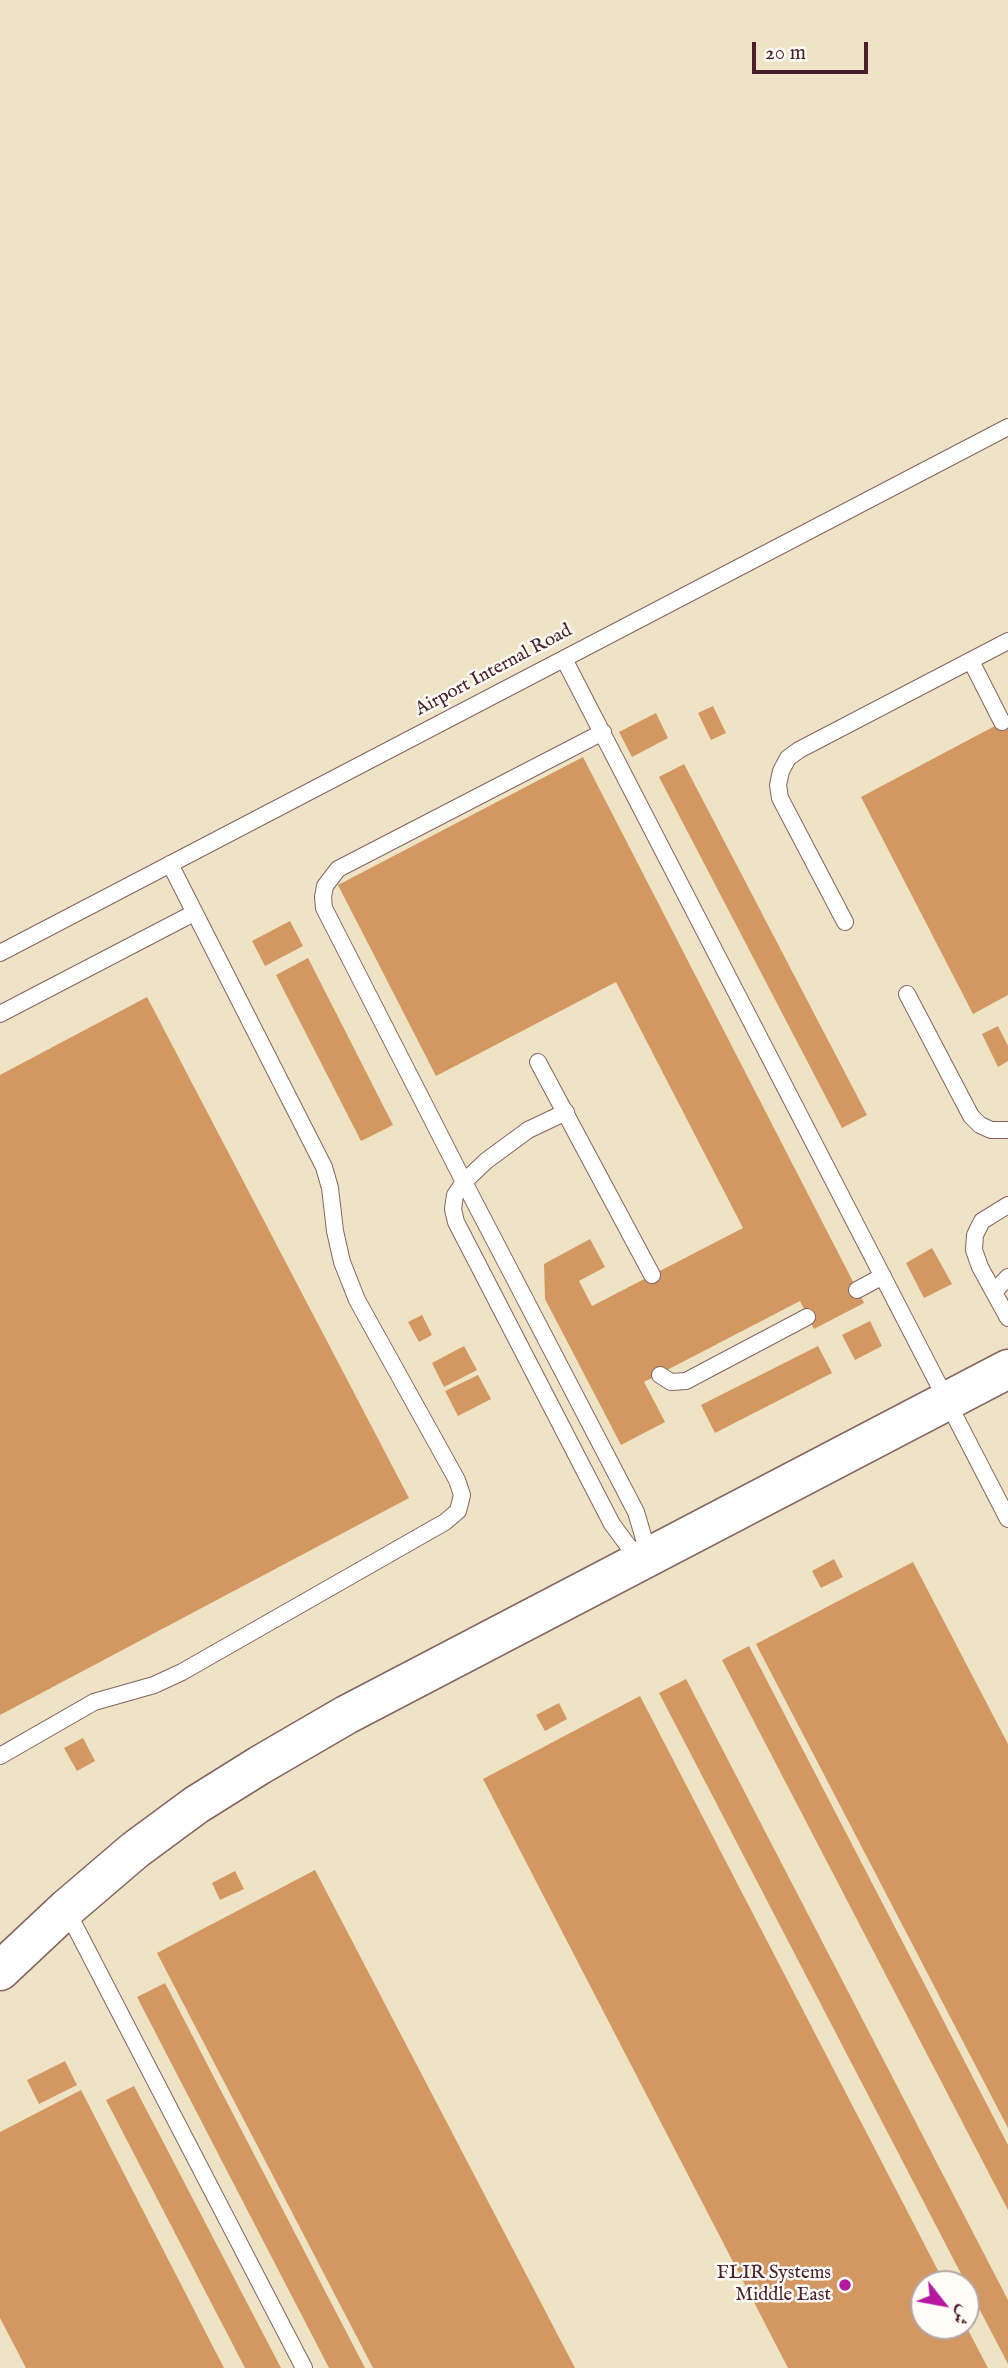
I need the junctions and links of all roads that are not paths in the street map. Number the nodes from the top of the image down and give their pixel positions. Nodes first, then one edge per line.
1 (1008, 427) edge
2 (1008, 642) edge
3 (564, 659) junction
4 (971, 661) junction
5 (1002, 722) dead end
6 (603, 732) junction
7 (170, 864) junction
8 (194, 913) junction
9 (845, 922) dead end
10 (0, 953) edge
11 (906, 994) dead end
12 (0, 1014) edge
13 (538, 1062) dead end
14 (566, 1112) junction
15 (1008, 1130) edge
16 (464, 1182) junction
17 (1008, 1205) edge
18 (652, 1275) dead end
19 (883, 1276) junction
20 (1008, 1277) edge
21 (857, 1290) dead end
22 (994, 1292) junction
23 (807, 1317) dead end
24 (1008, 1318) edge
25 (1008, 1369) edge
26 (660, 1374) dead end
27 (948, 1401) junction
28 (1008, 1519) edge
29 (646, 1559) junction
30 (0, 1756) edge
31 (66, 1909) junction
32 (0, 1971) edge
33 (304, 2368) edge

1 - 3 lane, Airport Internal Road
2 - 4 lane
3 - 6 lane
3 - 7 lane, Airport Internal Road
4 - 5 lane
4 - 9 lane
6 - 16 lane
6 - 19 lane
7 - 8 lane
7 - 10 lane, Airport Internal Road
8 - 12 lane
8 - 30 lane
11 - 15 lane
13 - 14 lane
14 - 16 lane
14 - 18 lane
16 - 29 lane
16 - 29 lane
17 - 22 lane
19 - 21 lane
19 - 27 lane
20 - 22 lane
22 - 24 lane
23 - 26 lane
25 - 27 street
27 - 28 lane
27 - 29 street
29 - 31 street
31 - 32 street
31 - 33 lane

